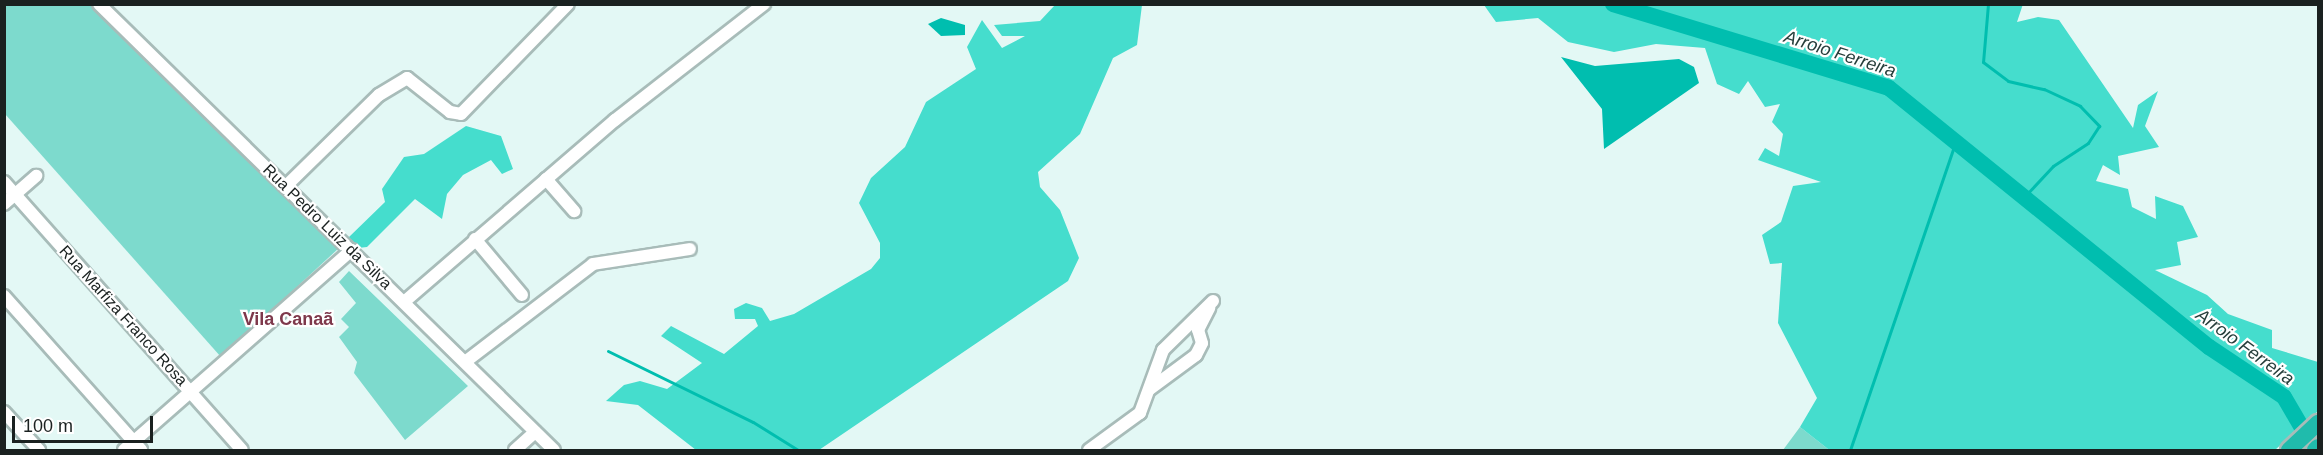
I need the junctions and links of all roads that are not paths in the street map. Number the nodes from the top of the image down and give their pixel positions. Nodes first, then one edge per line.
1 (99, 4) edge
2 (568, 4) edge
3 (764, 4) edge
4 (36, 176) dead end
5 (546, 179) junction
6 (4, 182) edge
7 (286, 186) junction
8 (15, 195) junction
9 (4, 204) edge
10 (574, 211) dead end
11 (475, 239) junction
12 (690, 249) dead end
13 (352, 250) junction
14 (522, 295) dead end
15 (4, 296) edge
16 (404, 302) junction
17 (465, 362) junction
18 (1150, 389) junction
19 (190, 392) junction
20 (4, 412) edge
21 (2318, 424) edge
22 (535, 432) junction
23 (137, 446) edge
24 (2319, 447) edge
25 (39, 450) edge
26 (124, 450) edge
27 (242, 450) edge
28 (515, 450) edge
29 (554, 450) edge
30 (1089, 450) edge
31 (2289, 450) edge
32 (2315, 450) edge

1 - 7 street, Rua Pedro Luiz da Silva
2 - 7 street
3 - 5 street
4 - 8 street
5 - 10 street
5 - 11 street
6 - 8 street, Rua Marfiza Franco Rosa
7 - 13 street, Rua Pedro Luiz da Silva
8 - 9 street
8 - 19 street, Rua Marfiza Franco Rosa
11 - 14 street
11 - 16 street
12 - 17 street
13 - 16 street, Rua Pedro Luiz da Silva
13 - 19 street
15 - 23 street
16 - 17 street, Rua Pedro Luiz da Silva
17 - 22 street, Rua Pedro Luiz da Silva
18 - 18 street
18 - 30 street
19 - 23 street
19 - 27 street, Rua Marfiza Franco Rosa
20 - 25 street
21 - 31 highway
22 - 28 street
22 - 29 street, Rua Pedro Luiz da Silva
23 - 26 street
24 - 32 highway

